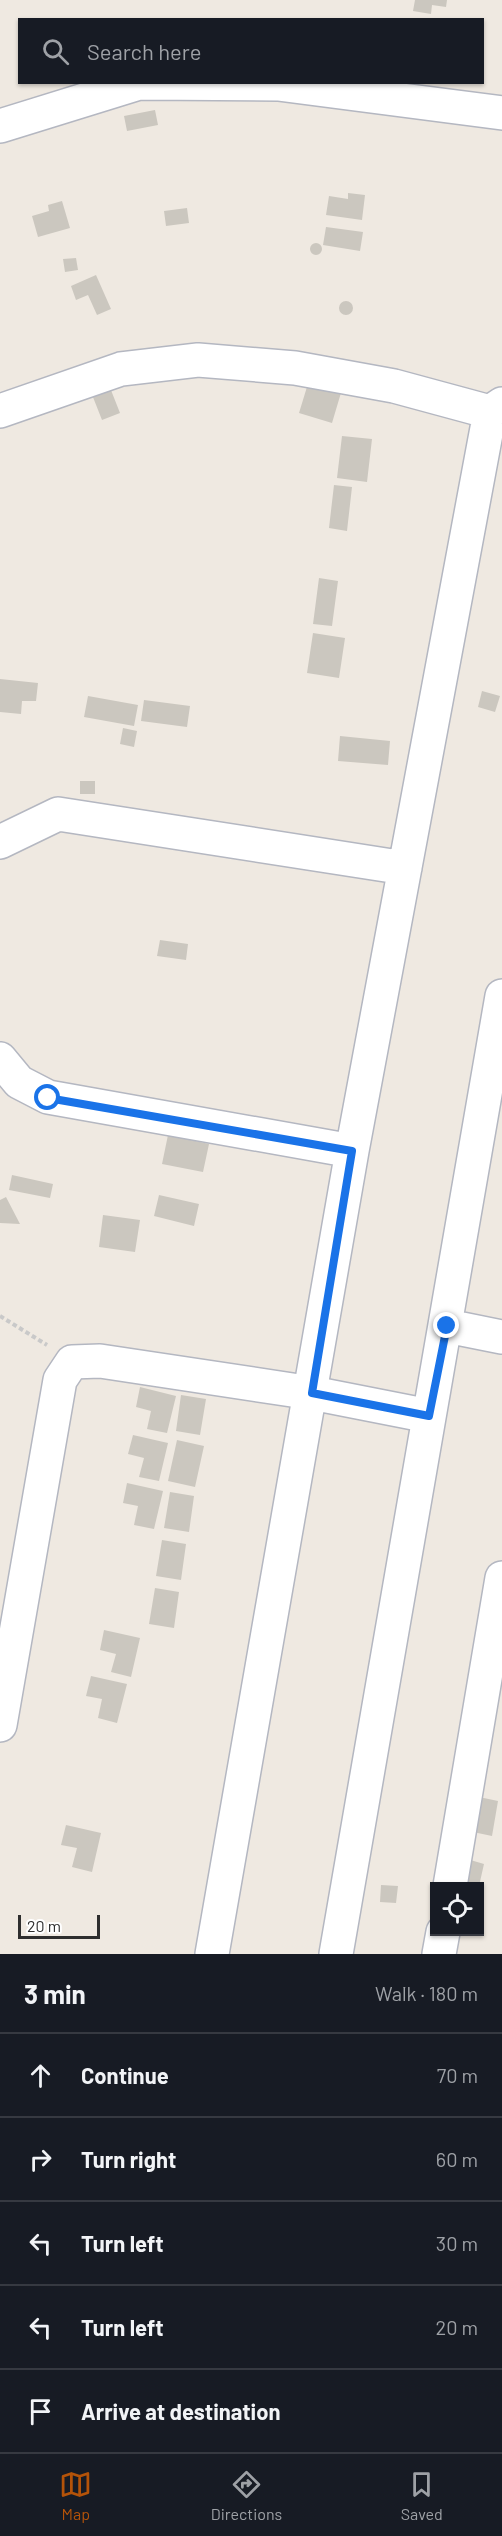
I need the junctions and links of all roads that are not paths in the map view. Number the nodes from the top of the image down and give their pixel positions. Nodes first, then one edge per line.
1 (136, 84) edge
2 (278, 84) edge
3 (502, 113) edge
4 (0, 126) edge
5 (496, 408) edge
6 (0, 411) edge
7 (0, 842) edge
8 (405, 868) junction
9 (502, 996) edge
10 (0, 1059) edge
11 (352, 1151) junction
12 (447, 1326) junction
13 (502, 1337) edge
14 (312, 1393) junction
15 (429, 1416) junction
16 (502, 1580) edge
17 (0, 1725) edge
18 (451, 1882) edge
19 (442, 1936) edge
20 (212, 1954) edge
21 (336, 1954) edge
22 (439, 1954) edge

1 - 4 street
2 - 3 street
5 - 6 street
5 - 8 street
7 - 8 street
8 - 11 street
9 - 12 street
10 - 11 street
11 - 14 street
12 - 13 street
12 - 15 street
14 - 15 street
14 - 17 street
14 - 20 street
15 - 21 street
16 - 18 street
19 - 22 street

